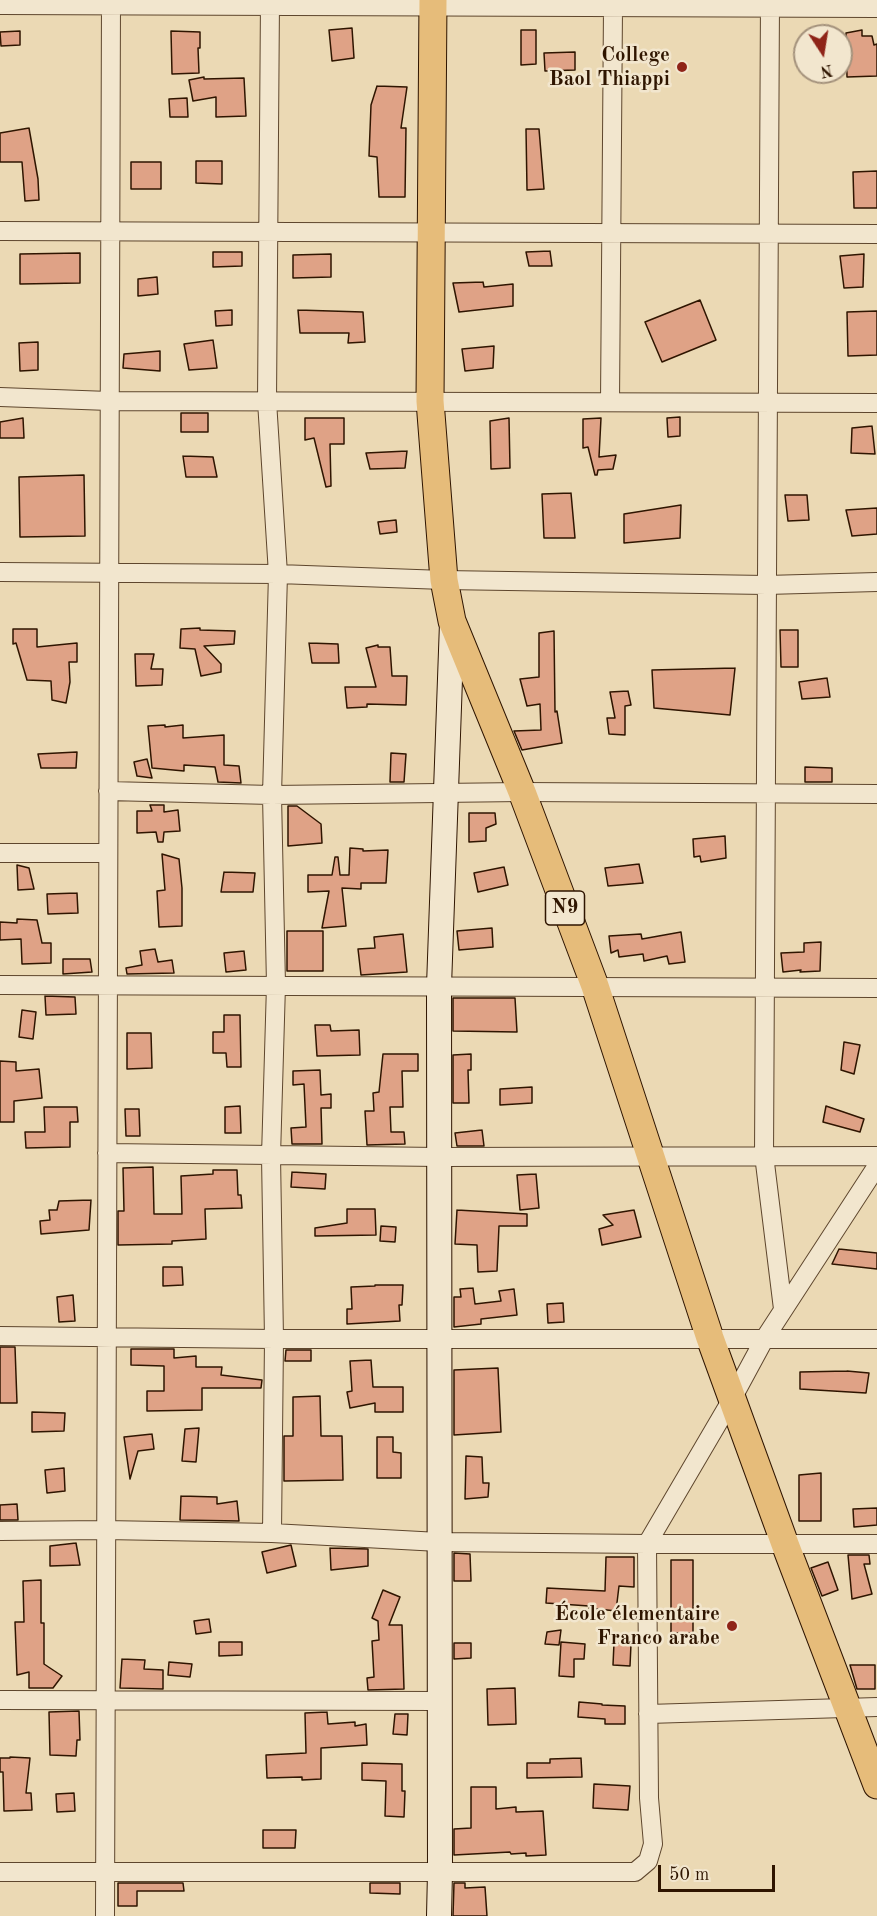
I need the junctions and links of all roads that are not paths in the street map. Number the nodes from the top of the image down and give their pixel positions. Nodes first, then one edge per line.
1 (111, 3) edge
2 (270, 3) edge
3 (433, 3) edge
4 (770, 4) edge
5 (0, 5) edge
6 (613, 7) junction
7 (877, 8) edge
8 (0, 231) edge
9 (110, 232) junction
10 (268, 232) junction
11 (431, 233) junction
12 (612, 233) junction
13 (769, 234) junction
14 (877, 234) edge
15 (0, 397) edge
16 (110, 400) junction
17 (267, 401) junction
18 (430, 401) junction
19 (610, 402) junction
20 (768, 402) junction
21 (877, 403) edge
22 (0, 572) edge
23 (109, 572) junction
24 (279, 574) junction
25 (444, 580) junction
26 (877, 582) edge
27 (766, 585) junction
28 (453, 621) junction
29 (108, 791) junction
30 (522, 792) junction
31 (447, 793) junction
32 (766, 793) junction
33 (877, 794) edge
34 (272, 795) junction
35 (0, 853) edge
36 (108, 853) junction
37 (0, 985) edge
38 (108, 985) junction
39 (276, 985) junction
40 (439, 986) junction
41 (595, 986) junction
42 (765, 987) junction
43 (877, 988) edge
44 (107, 1153) junction
45 (650, 1155) junction
46 (764, 1155) junction
47 (271, 1156) junction
48 (439, 1156) junction
49 (877, 1156) edge
50 (877, 1166) edge
51 (783, 1309) junction
52 (0, 1336) edge
53 (106, 1336) junction
54 (438, 1338) junction
55 (710, 1338) junction
56 (765, 1338) junction
57 (274, 1339) junction
58 (877, 1339) edge
59 (732, 1399) junction
60 (105, 1530) junction
61 (0, 1531) edge
62 (272, 1533) junction
63 (439, 1542) junction
64 (647, 1544) junction
65 (785, 1544) junction
66 (877, 1545) edge
67 (0, 1700) edge
68 (105, 1701) junction
69 (440, 1701) junction
70 (847, 1707) junction
71 (877, 1707) edge
72 (648, 1714) junction
73 (877, 1785) edge
74 (0, 1872) edge
75 (105, 1872) junction
76 (440, 1872) junction
77 (105, 1916) edge
78 (439, 1916) edge

1 - 2 street
1 - 5 street
1 - 9 street
2 - 3 street
2 - 10 street
3 - 6 street
3 - 11 main road, N9
4 - 6 street
4 - 7 street
4 - 13 street
6 - 12 street
8 - 9 street
9 - 10 street
9 - 16 street
10 - 11 street
10 - 17 street
11 - 12 street
11 - 18 main road, N9
12 - 13 street
12 - 19 street
13 - 14 street
13 - 20 street
15 - 16 street
16 - 17 street
16 - 23 street
17 - 18 street
17 - 24 street
18 - 19 street
18 - 25 main road, N9
19 - 20 street
20 - 21 street
20 - 27 street
22 - 23 street
23 - 24 street
23 - 29 street
24 - 25 street
24 - 34 street
25 - 27 street
25 - 28 main road, N9
26 - 27 street
27 - 32 street
28 - 30 main road, N9
28 - 31 main road
29 - 34 street
29 - 36 street
30 - 31 street
30 - 32 street
30 - 41 main road, N9
31 - 34 street
31 - 40 main road
32 - 33 street
32 - 42 street
34 - 39 street
35 - 36 street
36 - 38 street
37 - 38 street
38 - 39 street
38 - 44 street
39 - 40 street
39 - 47 street
40 - 41 street
40 - 48 main road
41 - 42 street
41 - 45 main road, N9
42 - 43 street
42 - 46 street
44 - 47 street
44 - 53 street
45 - 46 street
45 - 48 street
45 - 55 main road, N9
46 - 49 street
46 - 51 street
47 - 48 street
47 - 57 street
48 - 54 main road
50 - 51 street
51 - 56 street
52 - 53 street
53 - 57 street
53 - 60 street
54 - 55 street
54 - 57 street
54 - 63 main road
55 - 56 street
55 - 59 main road, N9
56 - 58 street
56 - 59 street
57 - 62 street
59 - 64 street
59 - 65 main road, N9
60 - 61 street
60 - 62 street
60 - 68 street
62 - 63 street
63 - 64 street
63 - 69 main road
64 - 65 street
64 - 72 street
65 - 66 street
65 - 70 main road, N9
67 - 68 street
68 - 69 street
68 - 75 street
69 - 76 main road
70 - 71 street
70 - 72 street
70 - 73 main road, N9
72 - 76 street
74 - 75 street
75 - 76 street
75 - 77 street
76 - 78 main road

